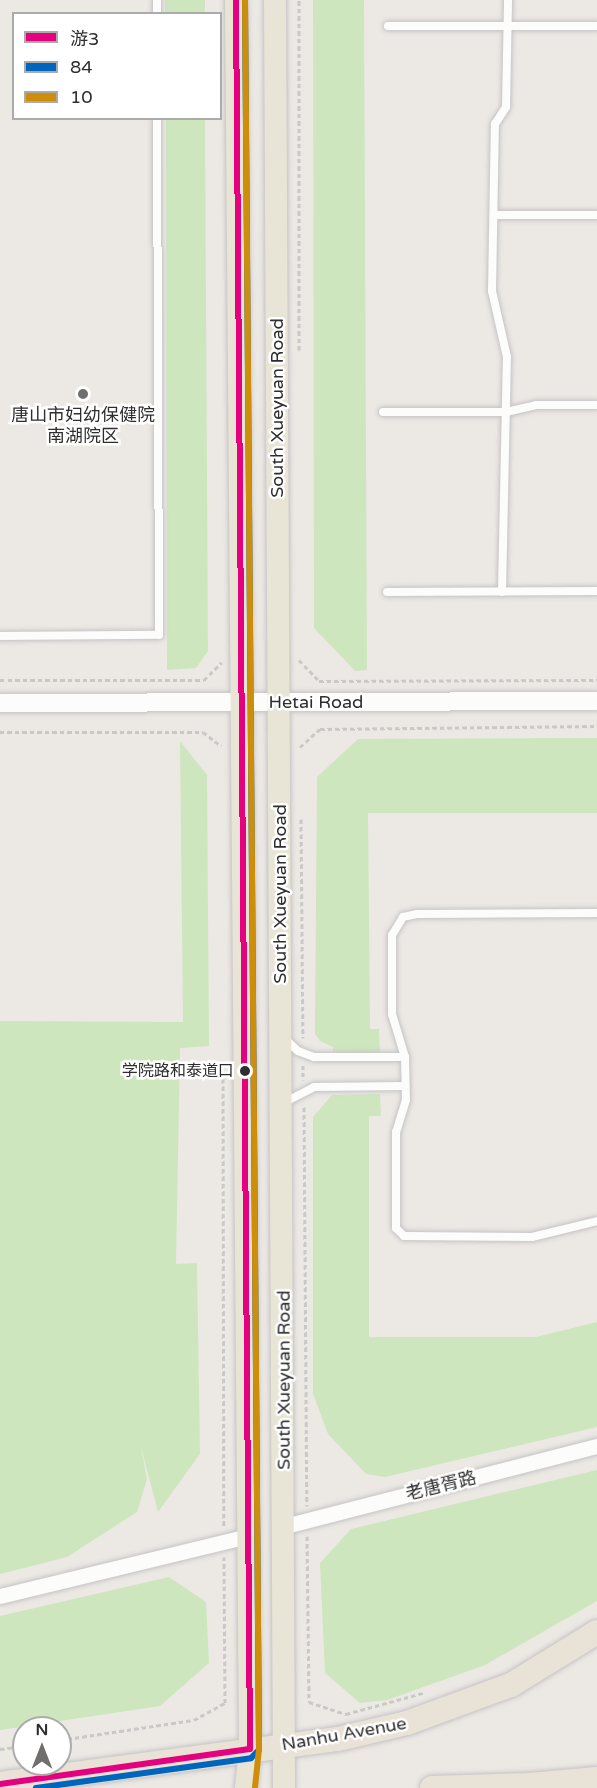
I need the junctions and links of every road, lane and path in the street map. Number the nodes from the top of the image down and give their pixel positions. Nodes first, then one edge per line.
1 (236, 0) edge
2 (275, 0) edge
3 (299, 0) edge
4 (508, 0) edge
5 (388, 26) dead end
6 (508, 26) junction
7 (597, 26) edge
8 (157, 120) edge
9 (494, 215) junction
10 (597, 215) edge
11 (299, 359) dead end
12 (597, 405) edge
13 (383, 412) dead end
14 (506, 412) junction
15 (597, 591) edge
16 (387, 592) dead end
17 (502, 592) junction
18 (0, 636) edge
19 (299, 659) dead end
20 (224, 660) dead end
21 (0, 680) edge
22 (597, 680) edge
23 (597, 701) edge
24 (241, 702) junction
25 (279, 702) junction
26 (0, 703) edge
27 (597, 726) edge
28 (0, 732) edge
29 (301, 756) dead end
30 (222, 759) dead end
31 (301, 816) dead end
32 (597, 914) edge
33 (281, 1035) junction
34 (303, 1053) junction
35 (405, 1057) junction
36 (223, 1067) dead end
37 (405, 1086) junction
38 (303, 1091) junction
39 (282, 1104) junction
40 (597, 1221) edge
41 (597, 1446) edge
42 (307, 1520) junction
43 (285, 1526) junction
44 (248, 1536) junction
45 (224, 1541) junction
46 (0, 1596) edge
47 (597, 1632) edge
48 (425, 1693) dead end
49 (72, 1738) edge
50 (284, 1746) junction
51 (250, 1749) junction
52 (597, 1779) edge
53 (0, 1784) edge
54 (246, 1788) edge
55 (284, 1788) edge
56 (432, 1788) edge

1 - 24 main road, South Xueyuan Road
2 - 25 main road, South Xueyuan Road
3 - 11 path
4 - 6 lane
5 - 6 lane
6 - 7 lane
6 - 9 lane
8 - 18 lane
9 - 10 lane
9 - 14 lane
12 - 14 lane
13 - 14 lane
14 - 17 lane
15 - 17 lane
16 - 17 lane
19 - 22 path
20 - 21 path
23 - 25 street, Hetai Road
24 - 25 street, Hetai Road
24 - 26 street, Hetai Road
24 - 44 main road, South Xueyuan Road
25 - 33 main road, South Xueyuan Road
27 - 29 path
28 - 30 path
31 - 34 path
32 - 35 lane
33 - 34 lane
33 - 39 main road, South Xueyuan Road
34 - 35 lane
34 - 38 path
35 - 37 lane
36 - 45 path
37 - 38 lane
37 - 40 lane
38 - 39 lane
38 - 42 path
39 - 43 main road, South Xueyuan Road
41 - 42 street, 老唐胥路
42 - 43 street, 老唐胥路
42 - 48 path
43 - 50 main road, South Xueyuan Road
44 - 45 street
44 - 51 main road, South Xueyuan Road
45 - 46 street
45 - 49 path
47 - 50 highway, Nanhu Avenue
50 - 51 highway, Nanhu Avenue
50 - 55 main road, South Xueyuan Road
51 - 53 highway, Nanhu Avenue
51 - 54 main road, South Xueyuan Road
52 - 56 highway

